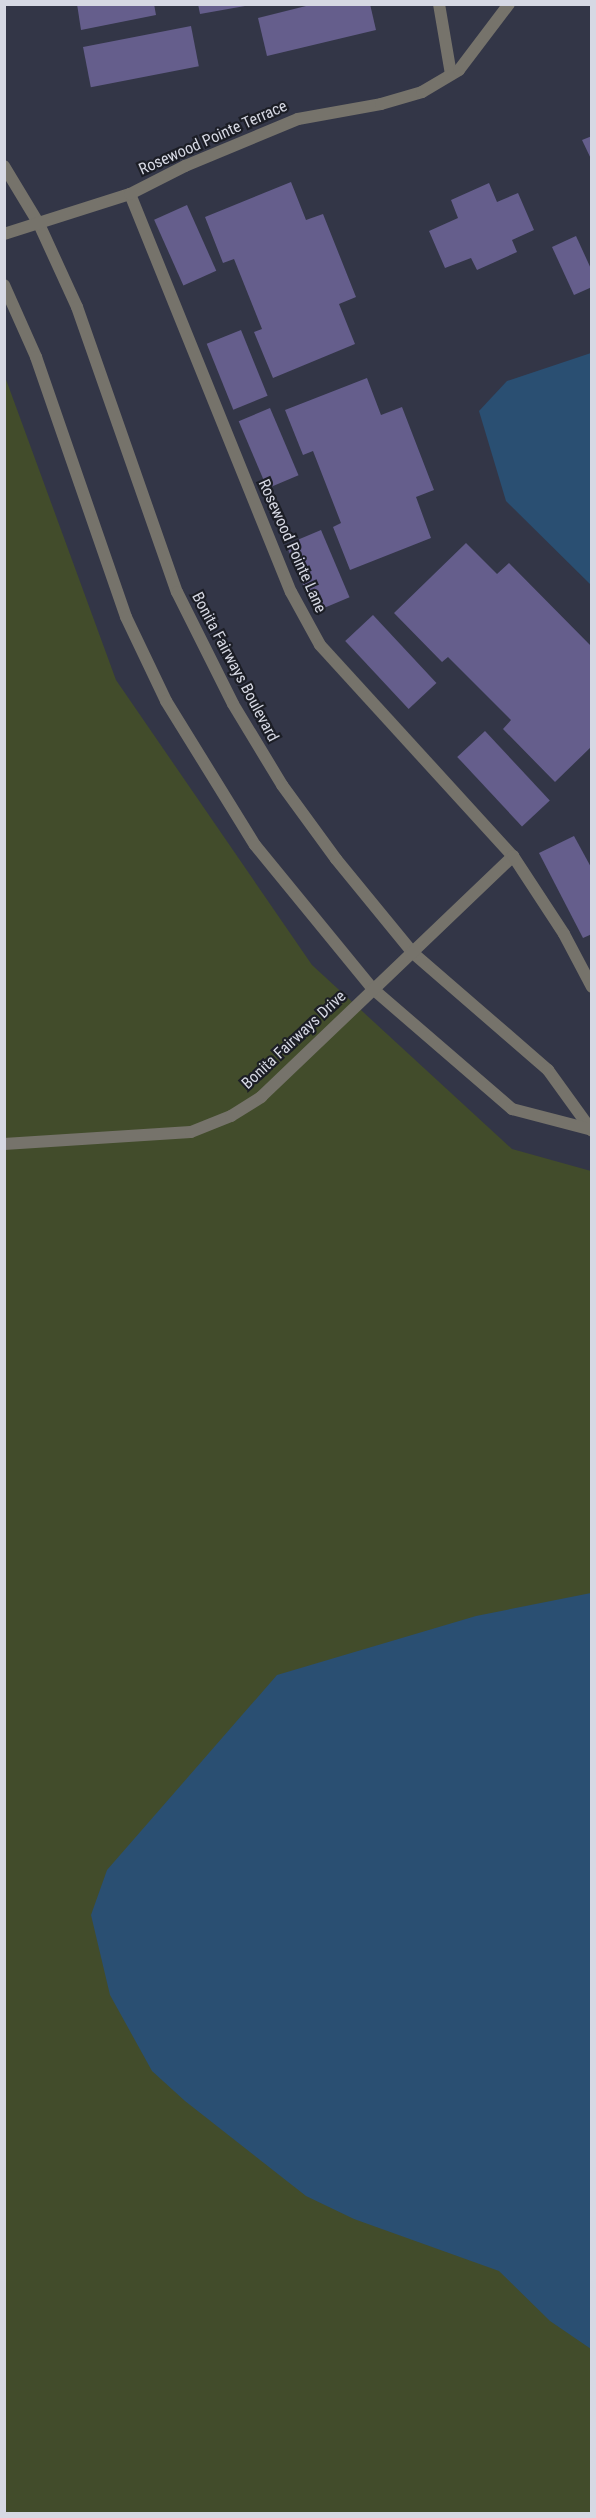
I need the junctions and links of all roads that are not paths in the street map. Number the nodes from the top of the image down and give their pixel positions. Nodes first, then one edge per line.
1 (439, 4) edge
2 (509, 4) edge
3 (451, 74) junction
4 (4, 166) edge
5 (130, 194) junction
6 (39, 224) junction
7 (4, 234) edge
8 (4, 285) edge
9 (513, 856) junction
10 (413, 953) junction
11 (591, 987) edge
12 (373, 989) junction
13 (590, 1130) edge
14 (4, 1144) edge

1 - 3 street
2 - 3 street, Rosewood Pointe Terrace
3 - 5 street, Rosewood Pointe Terrace
4 - 6 street, Bonita Fairways Boulevard
5 - 6 street, Rosewood Pointe Terrace
5 - 9 street, Rosewood Pointe Lane
6 - 7 street, Rosewood Pointe Terrace
6 - 10 street, Bonita Fairways Boulevard
8 - 12 street, Bonita Fairways Boulevard
9 - 10 street
9 - 11 street, Rosewood Pointe Lane
10 - 12 street, Bonita Fairways Drive
10 - 13 street, Bonita Fairways Boulevard
12 - 13 street, Bonita Fairways Boulevard
12 - 14 street, Bonita Fairways Drive

